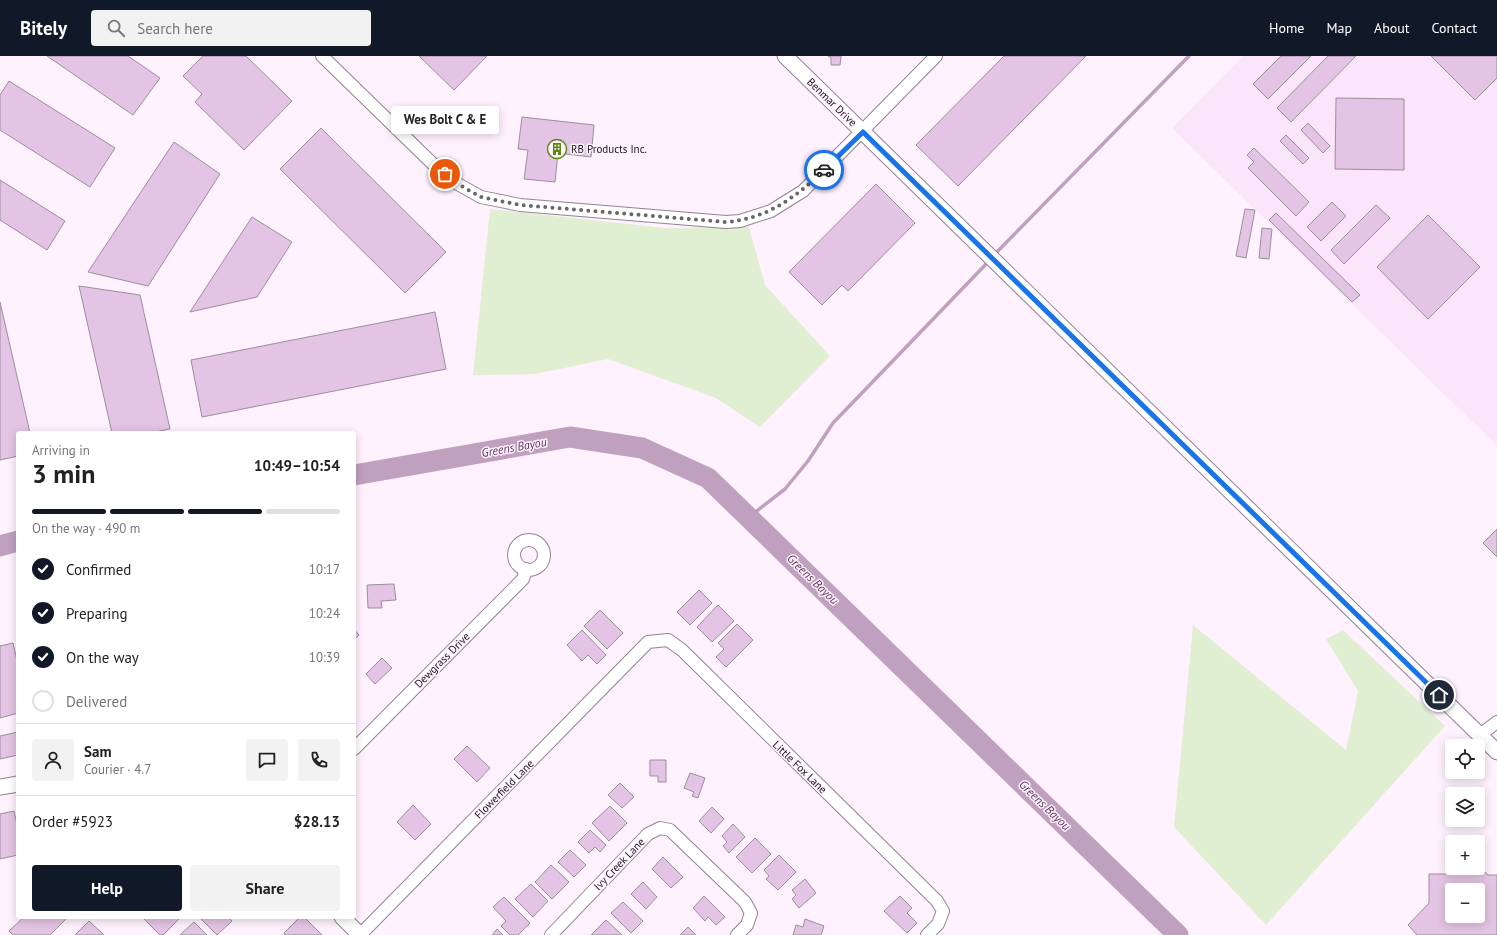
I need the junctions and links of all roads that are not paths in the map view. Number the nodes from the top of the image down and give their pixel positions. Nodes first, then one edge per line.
1 (322, 56) edge
2 (785, 56) edge
3 (936, 56) edge
4 (863, 132) junction
5 (526, 570) dead end
6 (648, 642) joint
7 (1497, 722) edge
8 (1480, 735) junction
9 (356, 747) edge
10 (1497, 752) edge
11 (16, 784) edge
12 (0, 787) edge
13 (344, 919) edge
14 (360, 935) edge
15 (551, 935) edge
16 (737, 935) edge
17 (927, 935) edge

1 - 4 street
2 - 4 street, Benmar Drive
3 - 4 street
4 - 8 street, Benmar Drive
5 - 9 street, Dewgrass Drive
6 - 14 street, Flowerfield Lane
6 - 17 street, Little Fox Lane
7 - 8 street
8 - 10 street, Benmar Drive
11 - 12 street
13 - 14 street
15 - 16 street, Ivy Creek Lane

